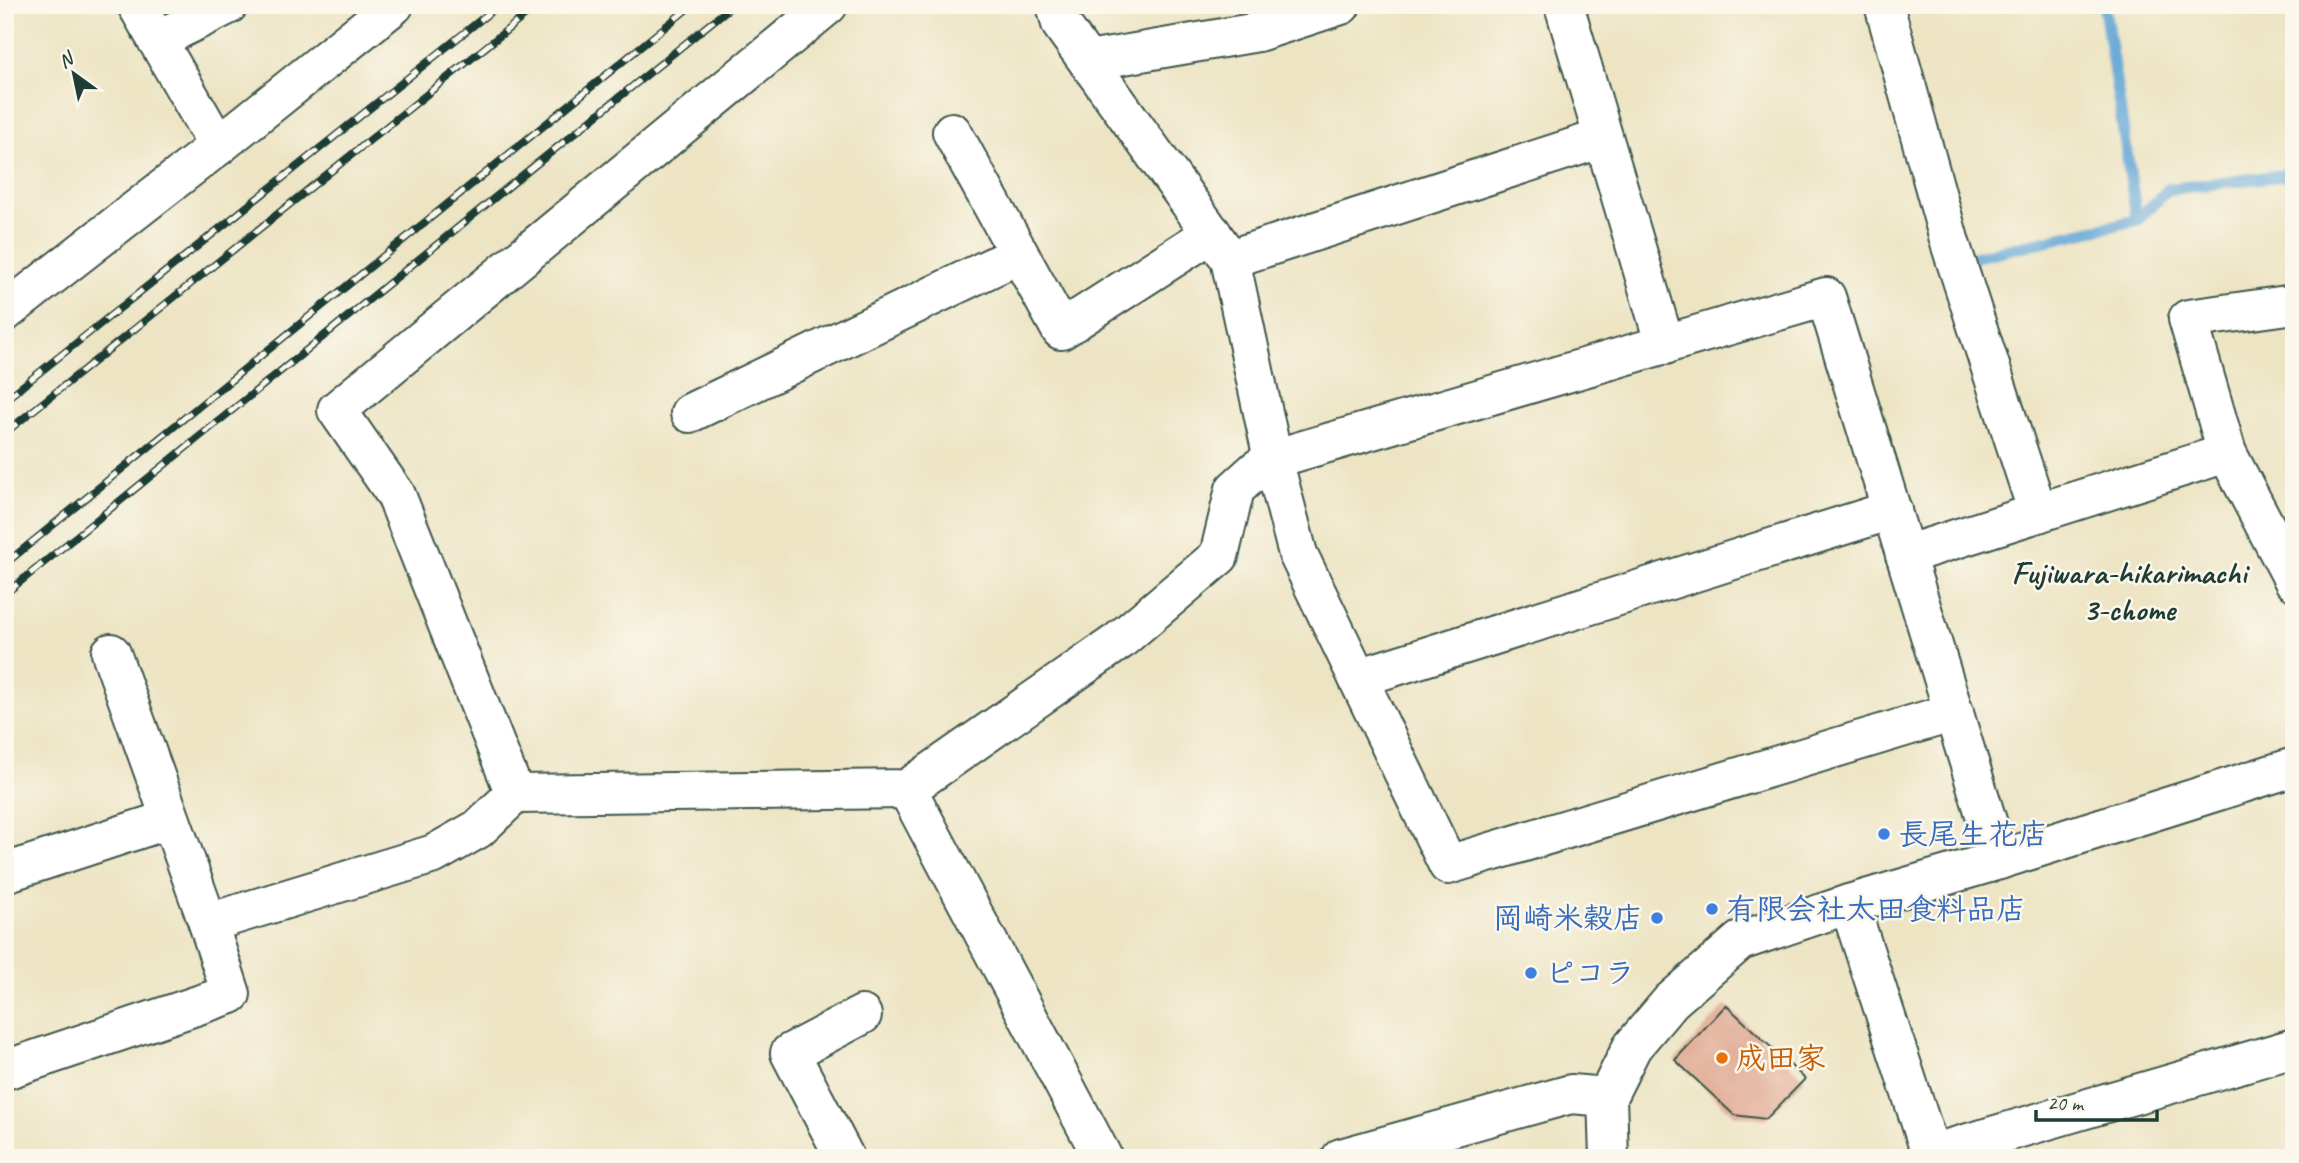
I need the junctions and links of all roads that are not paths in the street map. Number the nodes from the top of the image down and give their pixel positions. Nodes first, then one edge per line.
1 (137, 5) edge
2 (228, 5) edge
3 (394, 5) edge
4 (828, 5) edge
5 (1056, 5) edge
6 (1341, 5) edge
7 (1564, 5) edge
8 (1884, 5) edge
9 (157, 40) junction
10 (1088, 61) junction
11 (952, 132) dead end
12 (1603, 138) junction
13 (218, 146) junction
14 (1221, 246) junction
15 (1019, 254) junction
16 (2294, 304) edge
17 (5, 312) edge
18 (1665, 345) junction
19 (690, 413) dead end
20 (2227, 453) junction
21 (1273, 459) junction
22 (1892, 510) junction
23 (2038, 513) junction
24 (1905, 555) junction
25 (2294, 581) edge
26 (111, 653) dead end
27 (1358, 678) junction
28 (1954, 712) junction
29 (2292, 775) edge
30 (907, 789) junction
31 (515, 794) junction
32 (170, 819) junction
33 (1999, 860) junction
34 (5, 873) edge
35 (1849, 904) junction
36 (208, 923) junction
37 (862, 1015) dead end
38 (2294, 1048) edge
39 (5, 1070) edge
40 (1607, 1097) junction
41 (1931, 1156) edge
42 (845, 1158) edge
43 (1103, 1158) edge
44 (1341, 1158) edge
45 (1609, 1158) edge

1 - 9 street
2 - 9 street
3 - 13 street
4 - 31 street
5 - 10 street
6 - 10 street
7 - 12 street
8 - 23 street
9 - 13 street
10 - 14 street
11 - 15 street
12 - 14 street
12 - 18 street
13 - 17 street
14 - 15 street
14 - 21 street
15 - 19 street
16 - 20 street
18 - 21 street
18 - 22 street
20 - 23 street
20 - 25 street
21 - 27 street
21 - 30 street
22 - 24 street
22 - 27 street
23 - 24 street
24 - 28 street
26 - 32 street
27 - 28 street
28 - 33 street
29 - 33 street
30 - 31 street
30 - 43 street
31 - 36 street
32 - 34 street
32 - 36 street
33 - 35 street
35 - 40 street
35 - 41 street
36 - 39 street
37 - 42 street
38 - 41 street
40 - 44 street
40 - 45 street

